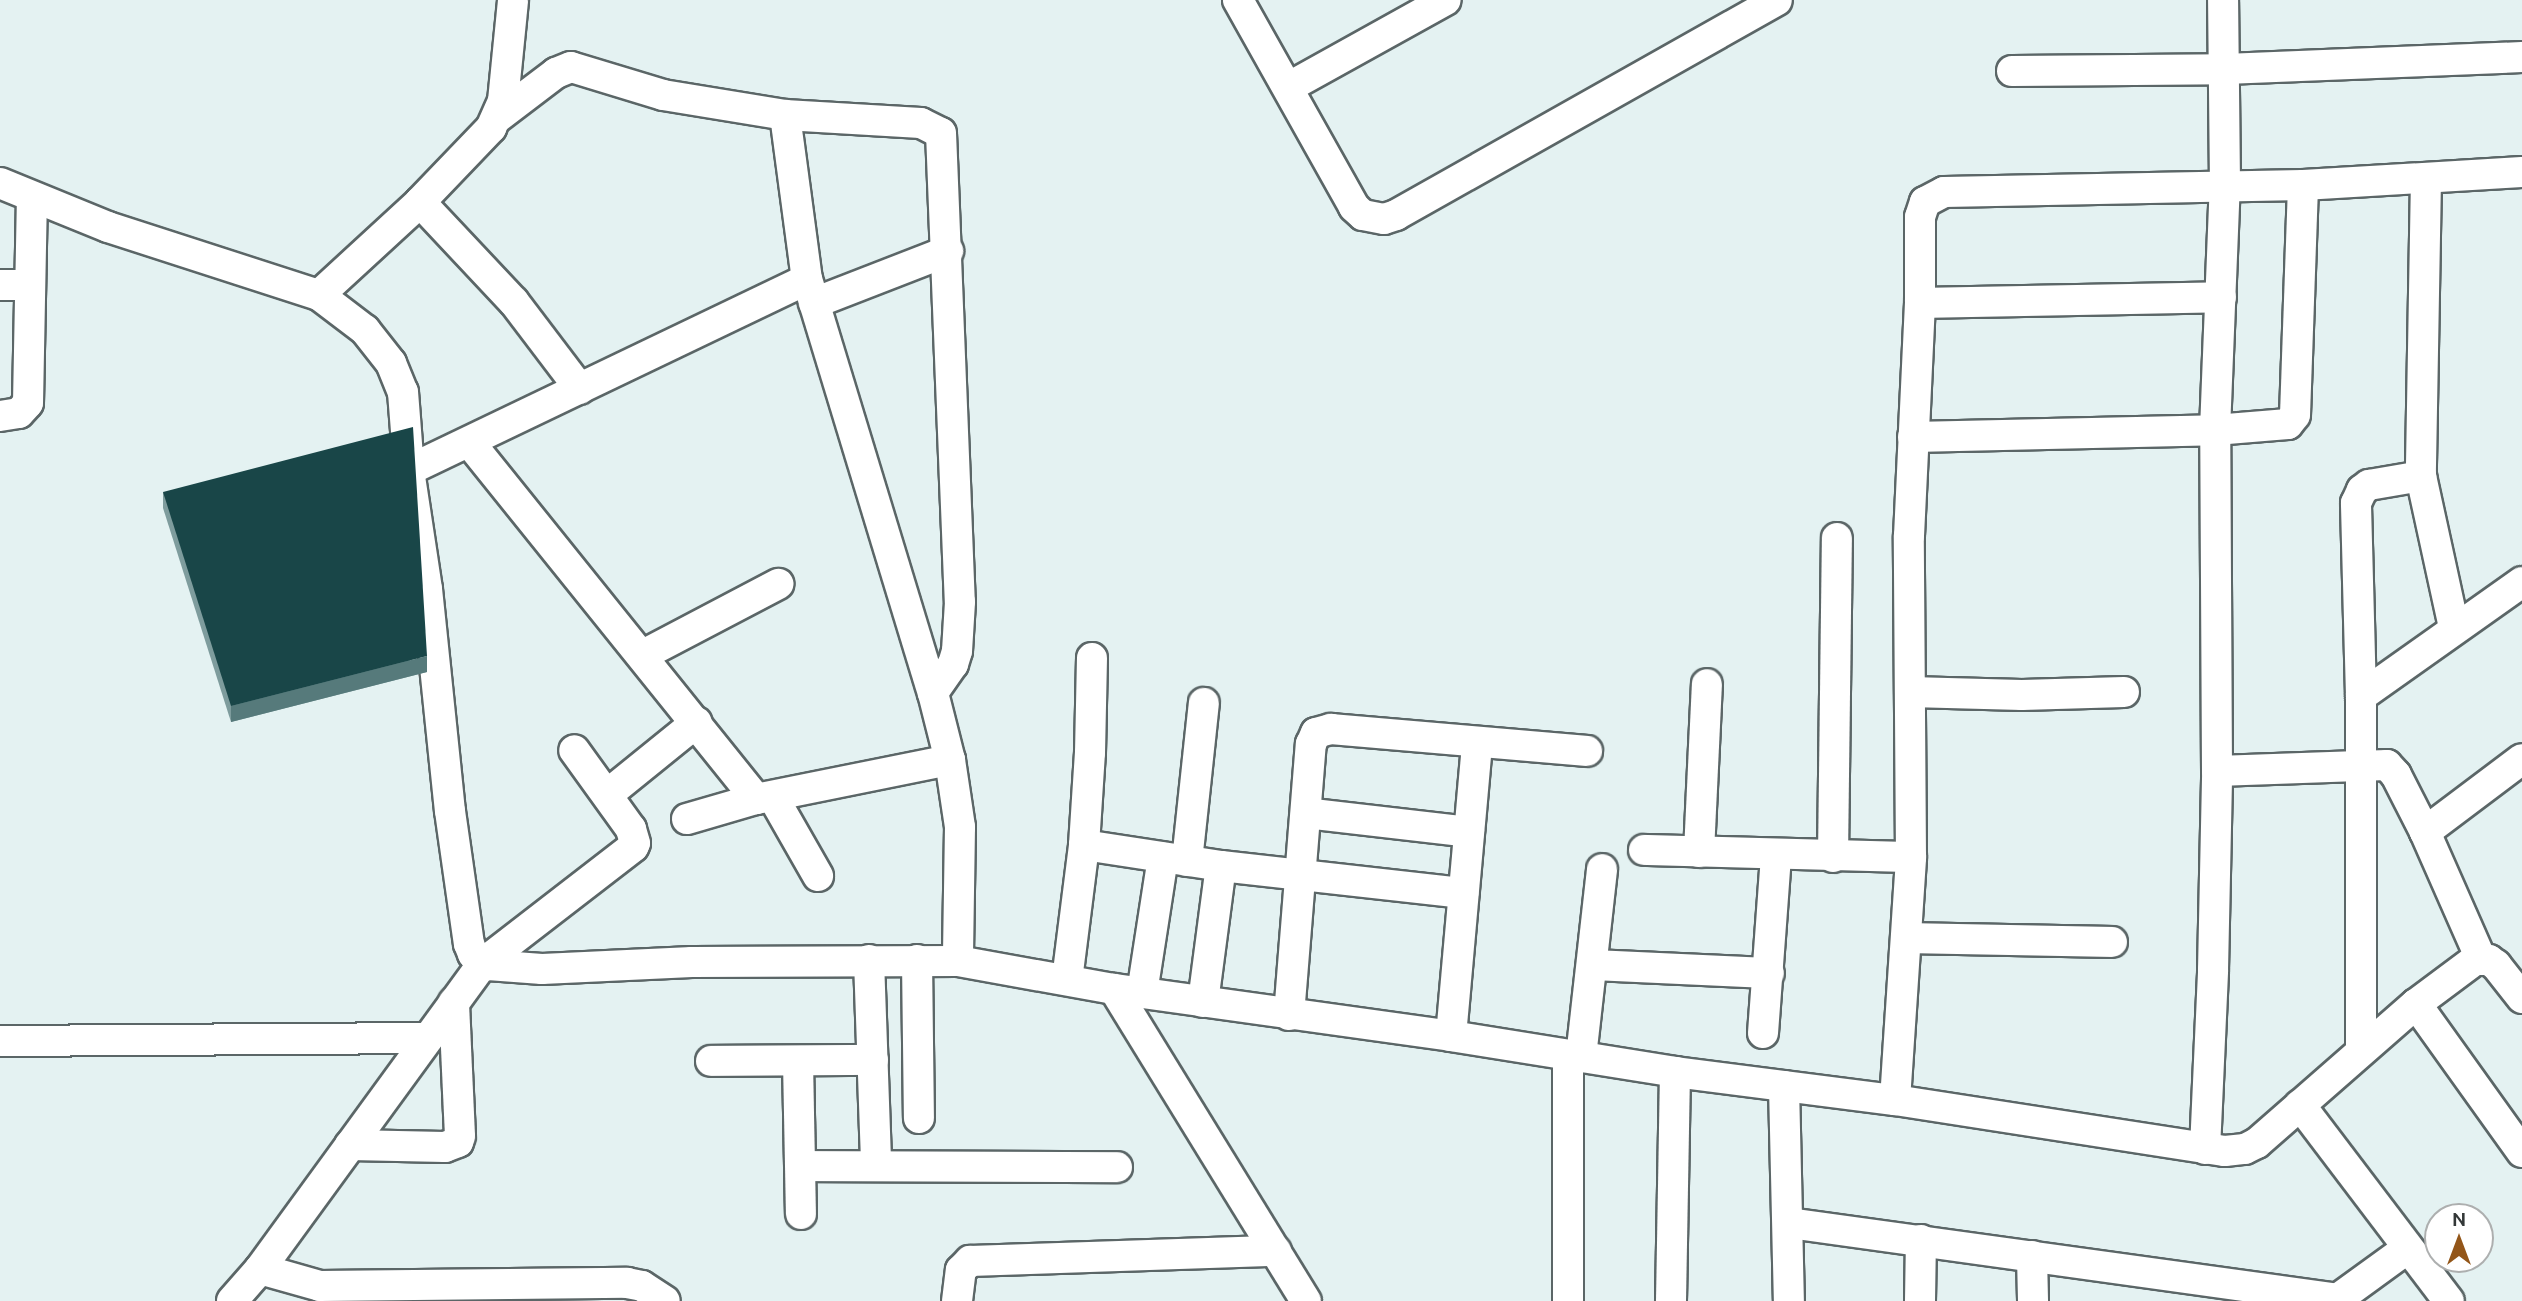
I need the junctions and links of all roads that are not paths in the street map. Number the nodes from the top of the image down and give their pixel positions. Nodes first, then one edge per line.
1 (1238, 0) edge
2 (1446, 0) edge
3 (1777, 0) edge
4 (2223, 0) edge
5 (506, 5) edge
6 (2522, 57) edge
7 (2225, 69) junction
8 (2012, 71) dead end
9 (1289, 87) junction
10 (785, 115) junction
11 (498, 117) junction
12 (2522, 172) edge
13 (2426, 178) junction
14 (0, 183) edge
15 (2225, 185) junction
16 (2303, 185) junction
17 (32, 198) junction
18 (420, 202) junction
19 (948, 251) junction
20 (0, 285) edge
21 (30, 285) junction
22 (811, 291) junction
23 (319, 295) junction
24 (2221, 297) junction
25 (1920, 303) junction
26 (580, 389) junction
27 (0, 416) edge
28 (2214, 430) junction
29 (1913, 437) junction
30 (470, 443) junction
31 (409, 470) junction
32 (2421, 476) junction
33 (1837, 538) dead end
34 (2522, 582) edge
35 (778, 584) dead end
36 (2454, 627) junction
37 (643, 655) junction
38 (1092, 658) dead end
39 (1707, 684) dead end
40 (1910, 692) junction
41 (2124, 692) dead end
42 (933, 693) junction
43 (2361, 696) junction
44 (1204, 703) dead end
45 (697, 723) junction
46 (1477, 744) junction
47 (574, 750) dead end
48 (1587, 751) dead end
49 (2522, 759) edge
50 (950, 760) junction
51 (2361, 765) junction
52 (2217, 771) junction
53 (608, 794) junction
54 (764, 798) junction
55 (1306, 813) junction
56 (687, 819) dead end
57 (1469, 832) junction
58 (2425, 832) junction
59 (1084, 845) junction
60 (1644, 850) dead end
61 (1699, 852) junction
62 (1776, 856) junction
63 (1833, 856) junction
64 (1911, 857) junction
65 (1175, 859) junction
66 (1221, 866) junction
67 (1602, 869) dead end
68 (1300, 875) junction
69 (818, 876) dead end
70 (1463, 893) junction
71 (1907, 938) junction
72 (2112, 942) dead end
73 (2481, 959) junction
74 (869, 960) junction
75 (917, 960) junction
76 (958, 961) junction
77 (483, 963) junction
78 (1592, 965) junction
79 (1769, 973) junction
80 (1067, 981) junction
81 (1128, 991) junction
82 (2522, 998) edge
83 (454, 1002) junction
84 (1203, 1002) junction
85 (2416, 1004) junction
86 (1289, 1015) junction
87 (1763, 1032) dead end
88 (1451, 1036) junction
89 (428, 1038) junction
90 (0, 1041) edge
91 (2361, 1051) junction
92 (1575, 1056) junction
93 (873, 1060) junction
94 (711, 1061) dead end
95 (798, 1061) junction
96 (1675, 1072) junction
97 (1784, 1086) junction
98 (1895, 1100) junction
99 (2300, 1105) junction
100 (919, 1118) dead end
101 (350, 1145) junction
102 (2205, 1149) junction
103 (2522, 1152) edge
104 (876, 1165) junction
105 (801, 1166) junction
106 (1117, 1167) dead end
107 (801, 1214) dead end
108 (1789, 1223) junction
109 (1921, 1240) junction
110 (2408, 1248) junction
111 (1276, 1251) junction
112 (2032, 1256) junction
113 (260, 1269) junction
114 (507, 1293) edge
115 (375, 1294) edge
116 (650, 1296) edge
117 (2337, 1300) edge
118 (232, 1301) edge
119 (957, 1301) edge
120 (1306, 1301) edge
121 (1568, 1301) edge
122 (1671, 1301) edge
123 (1789, 1301) edge
124 (1920, 1301) edge
125 (2032, 1301) edge
126 (2449, 1301) edge

1 - 9 street
2 - 9 street
3 - 9 street
4 - 7 street
5 - 11 street
6 - 7 street
7 - 8 street
7 - 15 street
10 - 11 street
10 - 19 street
10 - 22 street
11 - 18 street
12 - 13 street
13 - 16 street
13 - 32 street
14 - 17 street
15 - 16 street
15 - 24 street
15 - 25 street
16 - 28 street
17 - 21 street
17 - 23 street
18 - 23 street
18 - 26 street
19 - 22 street
19 - 42 street
20 - 21 street
21 - 27 street
22 - 26 street
22 - 42 street
23 - 31 street
24 - 25 street
24 - 28 street
25 - 29 street
26 - 30 street
28 - 29 street
28 - 52 street
29 - 40 street
30 - 31 street
30 - 37 street
31 - 77 street
32 - 36 street
32 - 43 street
33 - 63 street
34 - 36 street
35 - 37 street
36 - 43 street
37 - 45 street
38 - 59 street
39 - 61 street
40 - 41 street
40 - 64 street
42 - 50 street
43 - 51 street
44 - 65 street
45 - 53 street
45 - 54 street
46 - 48 street
46 - 55 street
46 - 57 street
47 - 53 street
49 - 58 street
50 - 54 street
50 - 76 street
51 - 52 street
51 - 58 street
51 - 91 street
52 - 102 street
53 - 77 street
54 - 56 street
54 - 69 street
55 - 57 street
55 - 68 street
57 - 70 street
58 - 73 street
59 - 65 street
59 - 80 street
60 - 61 street
61 - 62 street
62 - 63 street
62 - 79 street
63 - 64 street
64 - 71 street
65 - 66 street
65 - 81 street
66 - 68 street
66 - 84 street
67 - 78 street
68 - 70 street
68 - 86 street
70 - 88 street
71 - 72 street
71 - 98 street
73 - 82 street
73 - 85 street
74 - 75 street
74 - 77 street
74 - 93 street
75 - 76 street
75 - 100 street
76 - 80 street
77 - 83 street
78 - 79 street
78 - 92 street
79 - 87 street
80 - 81 street
81 - 84 street
81 - 111 street
83 - 89 street
83 - 101 street
84 - 86 street
85 - 91 street
85 - 103 street
86 - 88 street
88 - 92 street
89 - 90 street
89 - 101 street
91 - 99 street
92 - 96 street
92 - 121 street
93 - 95 street
93 - 104 street
94 - 95 street
95 - 105 street
96 - 97 street
96 - 122 street
97 - 98 street
97 - 108 street
98 - 102 street
99 - 102 street
99 - 110 street
101 - 113 street
104 - 105 street
104 - 106 street
105 - 107 street
108 - 109 street
108 - 123 street
109 - 112 street
109 - 124 street
110 - 117 street
110 - 126 street
111 - 119 street
111 - 120 street
112 - 117 street
112 - 125 street
113 - 115 street
113 - 118 street
114 - 115 street
114 - 116 street

